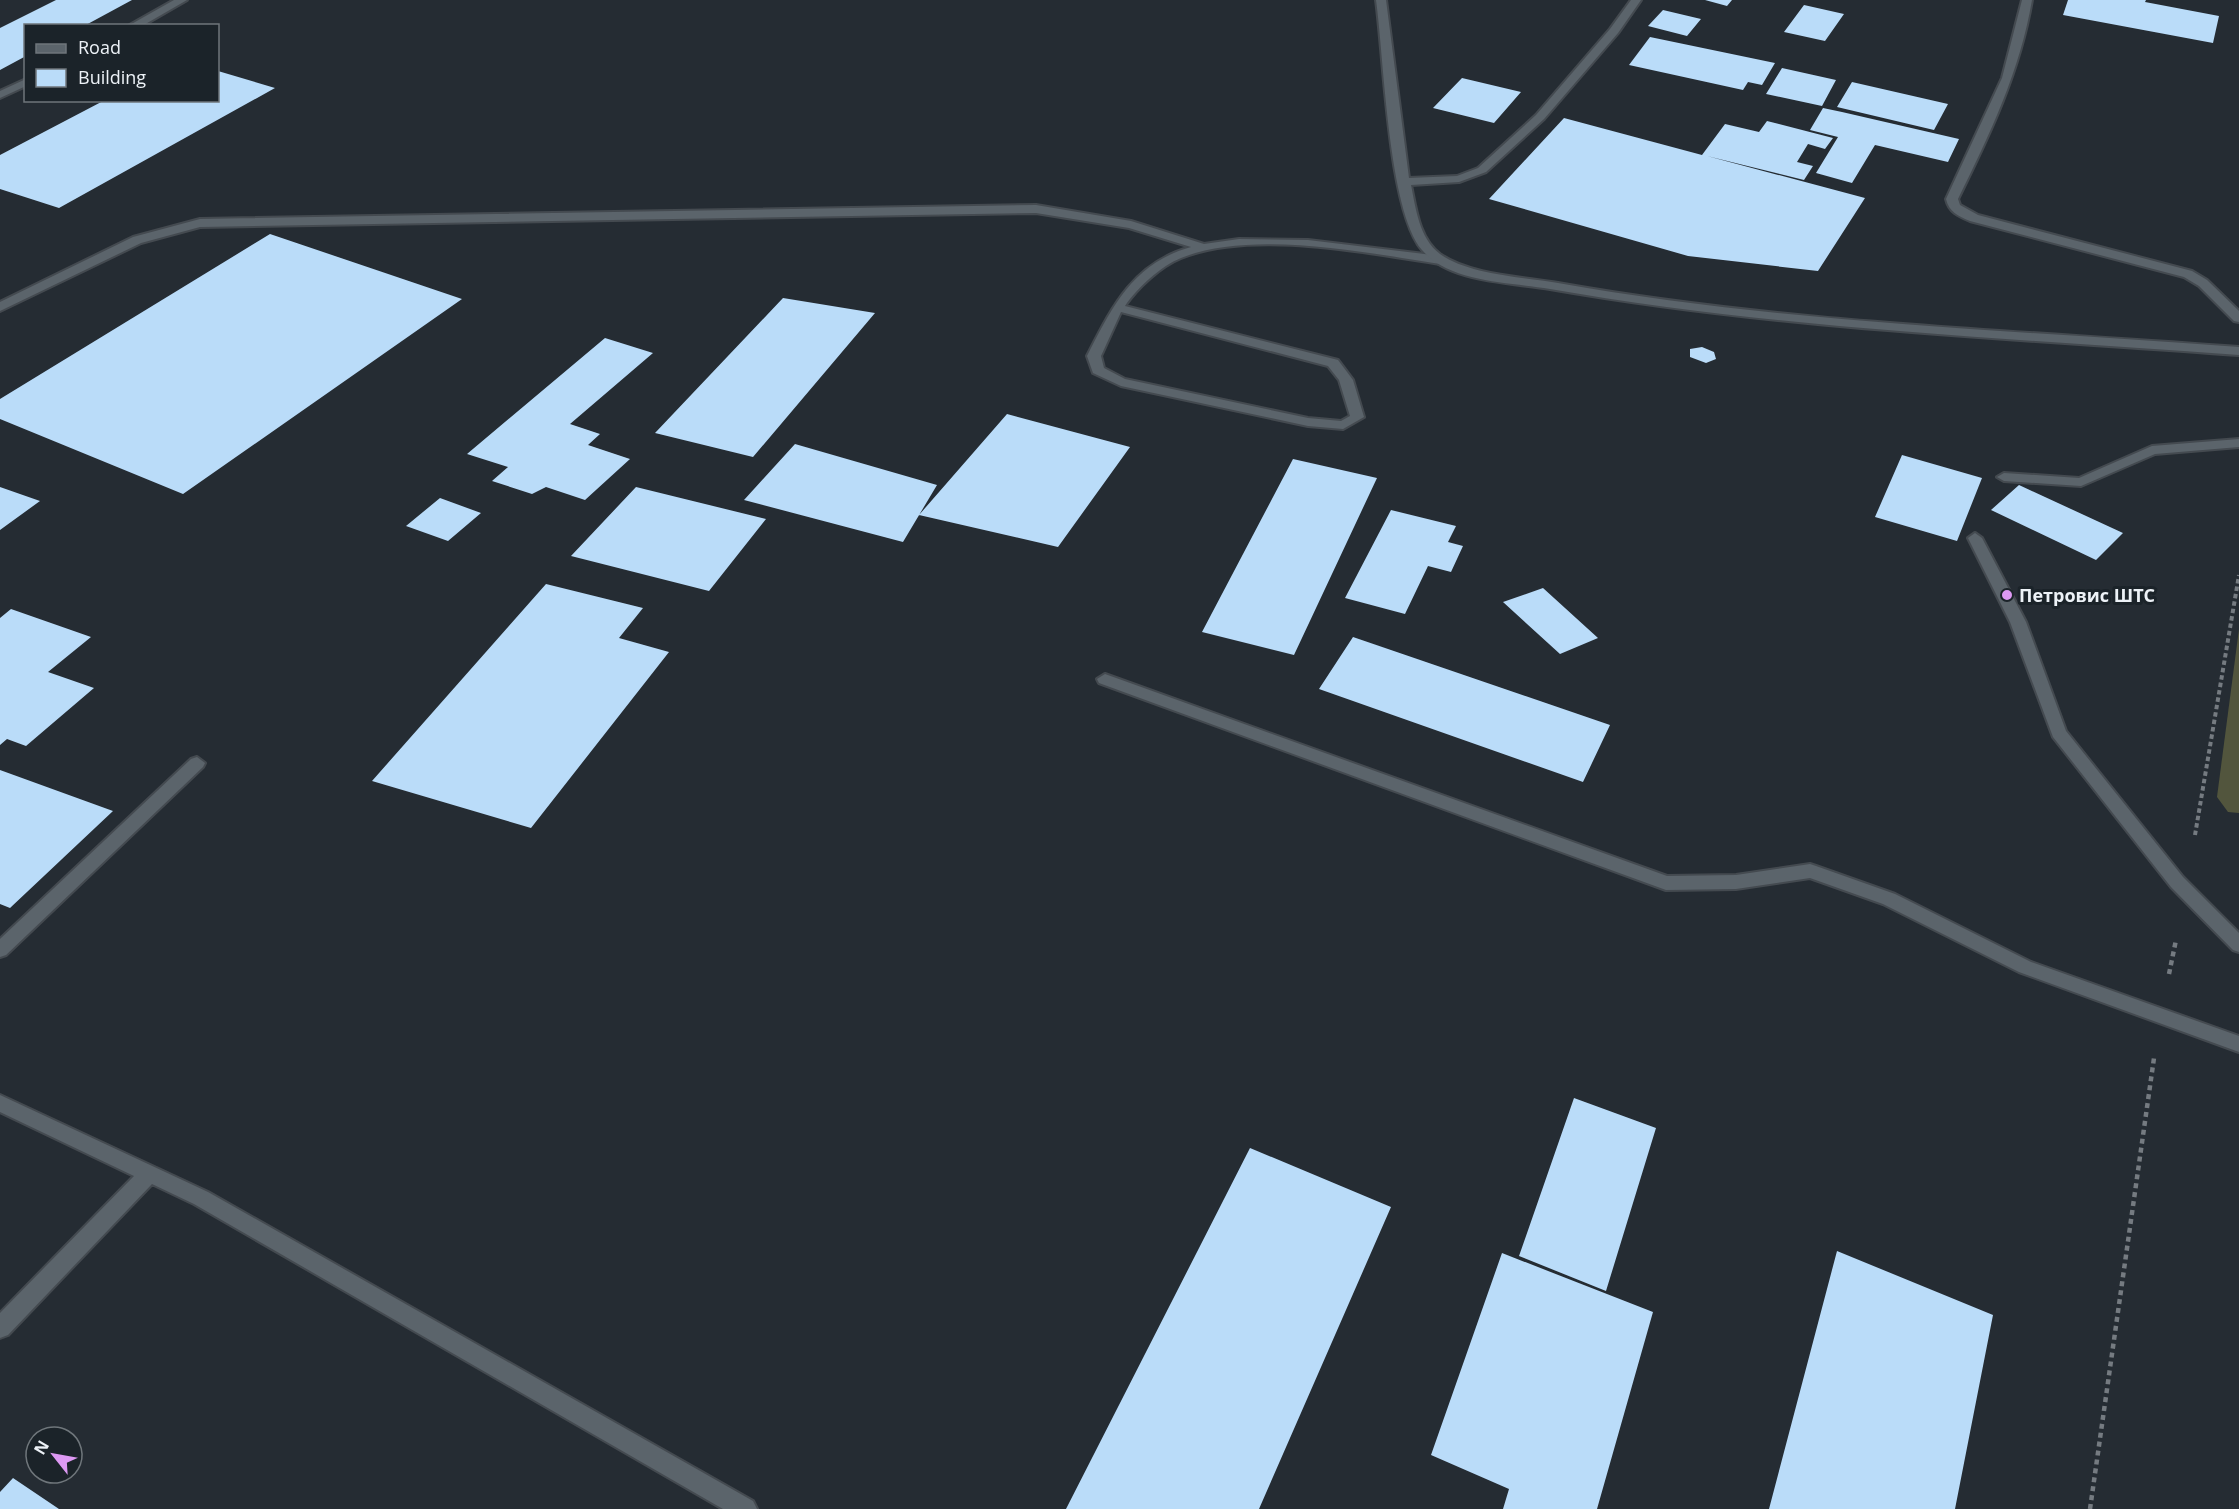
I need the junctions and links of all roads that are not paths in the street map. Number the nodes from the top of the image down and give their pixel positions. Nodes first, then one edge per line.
1 (182, 0) edge
2 (1381, 0) edge
3 (1636, 0) edge
4 (2027, 0) edge
5 (137, 24) edge
6 (24, 83) edge
7 (0, 95) edge
8 (1403, 182) junction
9 (1205, 248) junction
10 (1441, 260) junction
11 (0, 307) edge
12 (1119, 308) junction
13 (2239, 318) edge
14 (2239, 351) edge
15 (2239, 443) edge
16 (2004, 477) dead end
17 (1976, 538) dead end
18 (1105, 679) dead end
19 (197, 763) dead end
20 (2239, 945) edge
21 (0, 950) edge
22 (2239, 1044) edge
23 (0, 1103) edge
24 (150, 1173) junction
25 (0, 1328) edge
26 (745, 1509) edge

1 - 5 street
2 - 8 street
3 - 8 street
4 - 13 street
6 - 7 street
8 - 10 street
9 - 10 street
9 - 11 street
9 - 12 street
10 - 14 street
12 - 12 street
15 - 16 street
17 - 20 street
18 - 22 street
19 - 21 street
23 - 24 street
24 - 25 street
24 - 26 street

